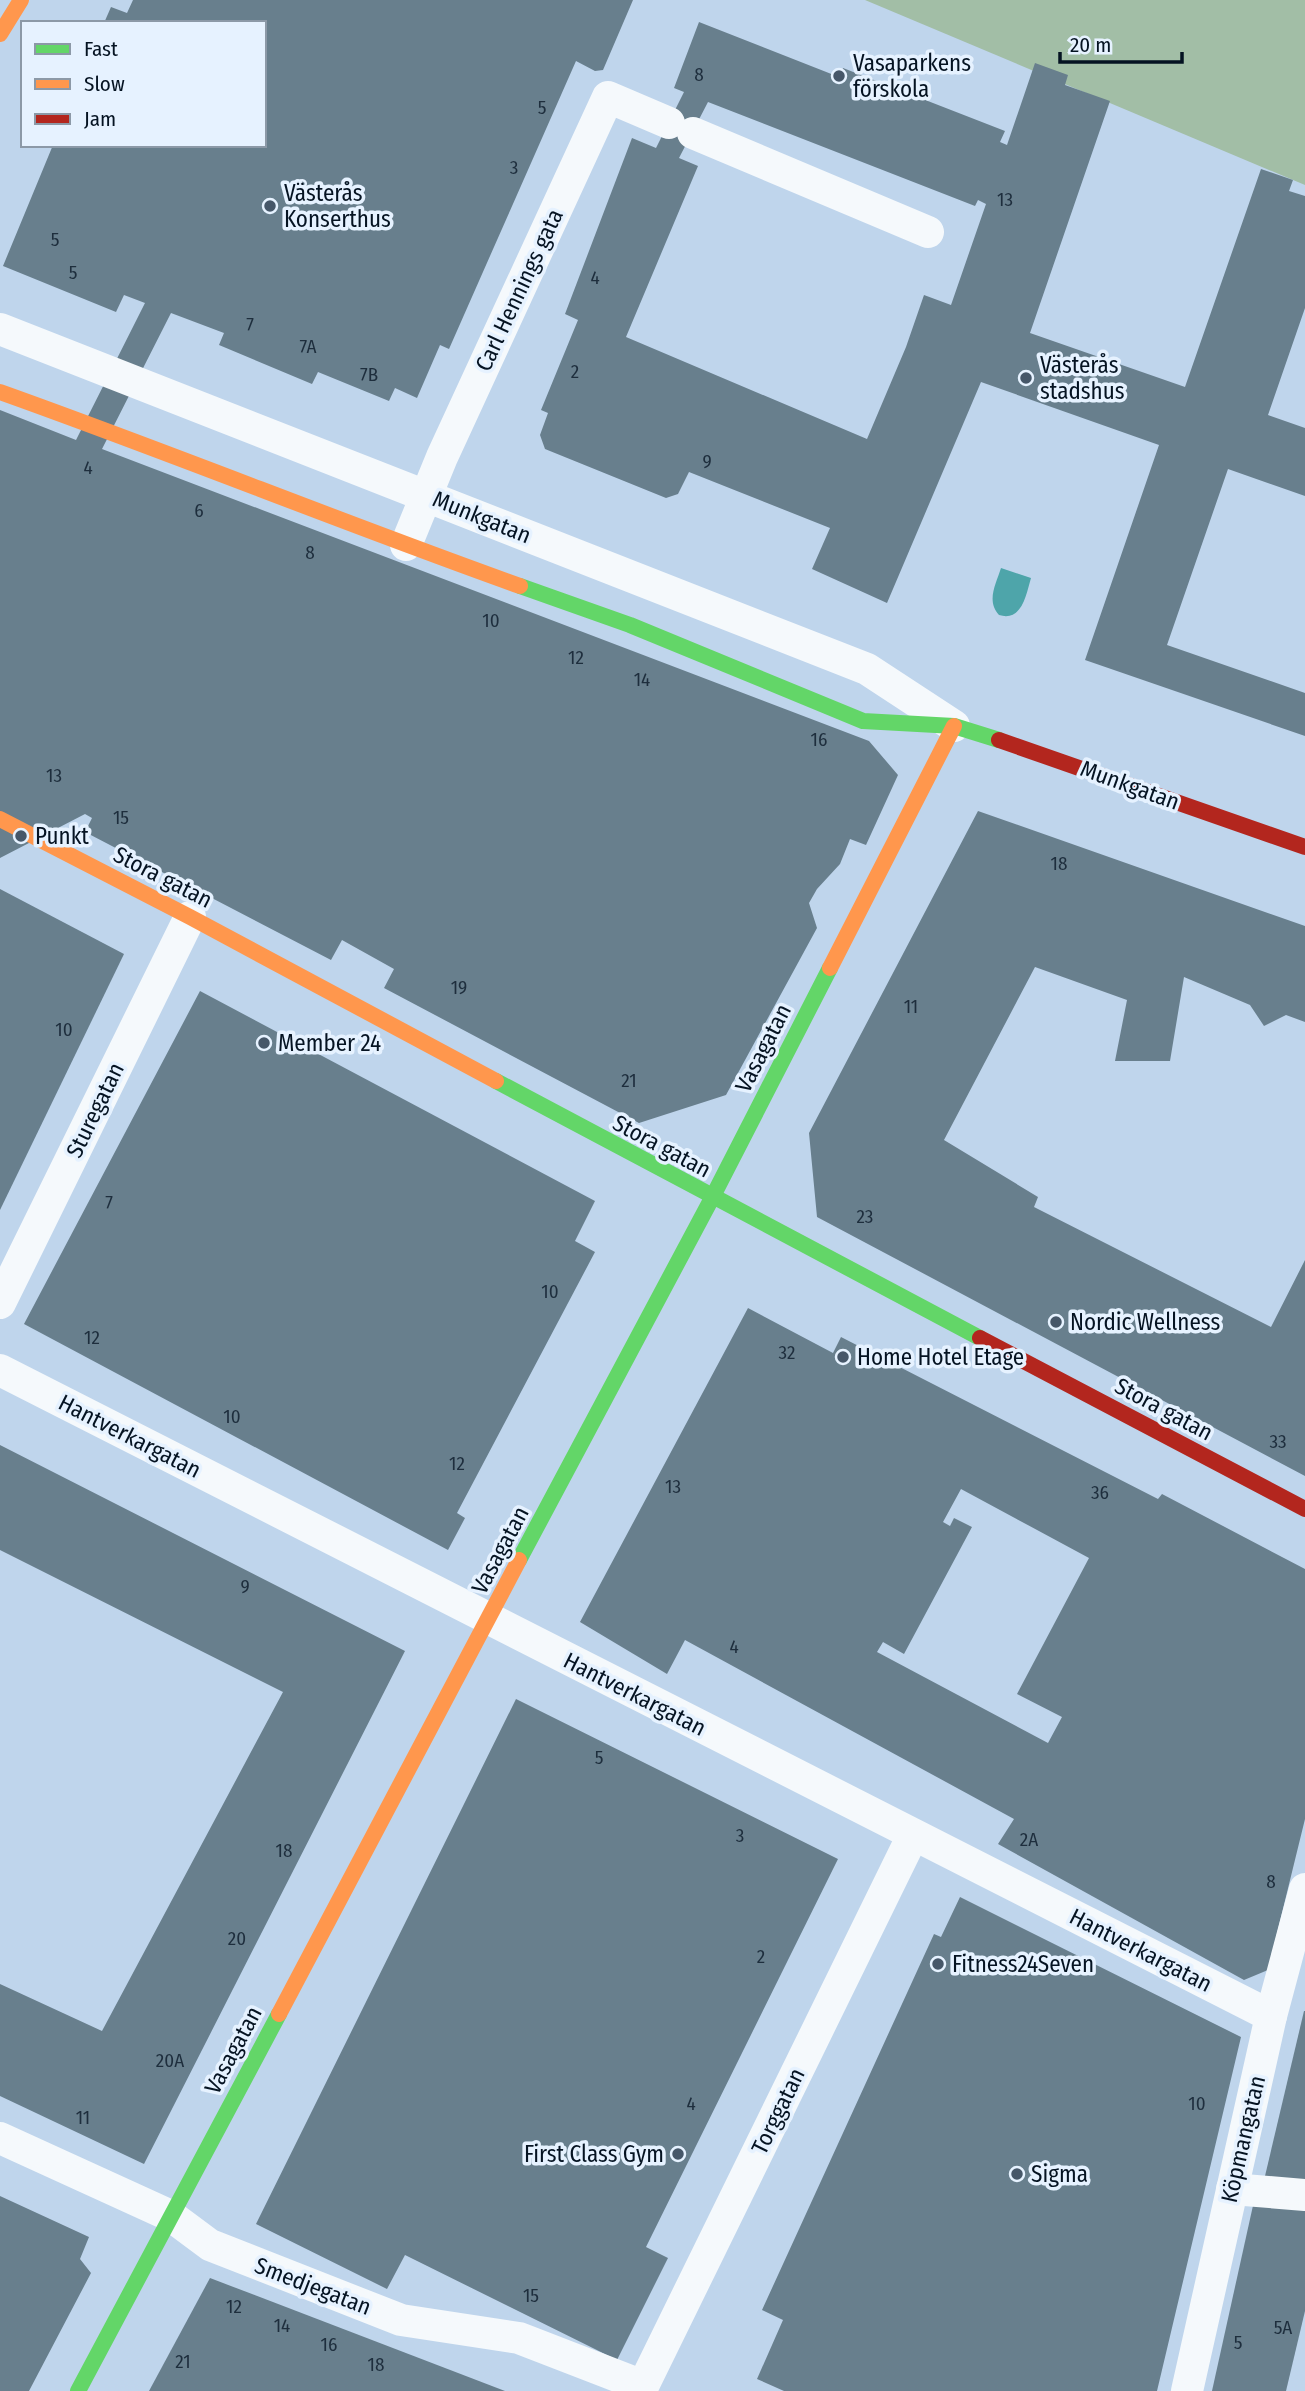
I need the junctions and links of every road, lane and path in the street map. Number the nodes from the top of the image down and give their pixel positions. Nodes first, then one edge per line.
1 (21, 0) edge
2 (0, 34) edge
3 (928, 232) dead end
4 (0, 329) edge
5 (0, 392) edge
6 (426, 495) junction
7 (406, 545) junction
8 (954, 726) junction
9 (0, 819) edge
10 (1305, 847) edge
11 (190, 917) junction
12 (712, 1198) junction
13 (0, 1303) edge
14 (0, 1370) edge
15 (1305, 1509) edge
16 (489, 1618) junction
17 (913, 1835) junction
18 (1305, 1889) edge
19 (1271, 2015) junction
20 (0, 2138) edge
21 (1232, 2189) junction
22 (1305, 2195) edge
23 (171, 2216) junction
24 (643, 2386) joint
25 (78, 2391) edge
26 (1187, 2391) edge

1 - 2 street
3 - 6 street, Carl Hennings gata
4 - 6 street, Munkgatan
5 - 7 street, Munkgatan
6 - 7 street, Carl Hennings gata
6 - 8 street, Munkgatan
7 - 8 street, Munkgatan
8 - 10 street, Munkgatan
8 - 12 street, Vasagatan
9 - 11 street, Stora gatan
11 - 12 street, Stora gatan
11 - 13 street, Sturegatan
12 - 15 street, Stora gatan
12 - 16 street, Vasagatan
14 - 16 street, Hantverkargatan
16 - 17 street, Hantverkargatan
16 - 23 street, Vasagatan
17 - 19 street, Hantverkargatan
17 - 24 street, Torggatan
18 - 19 street, Köpmangatan
19 - 21 street, Köpmangatan
20 - 23 street, Smedjegatan
21 - 22 street
21 - 26 street, Köpmangatan
23 - 24 street, Smedjegatan
23 - 25 street, Vasagatan

